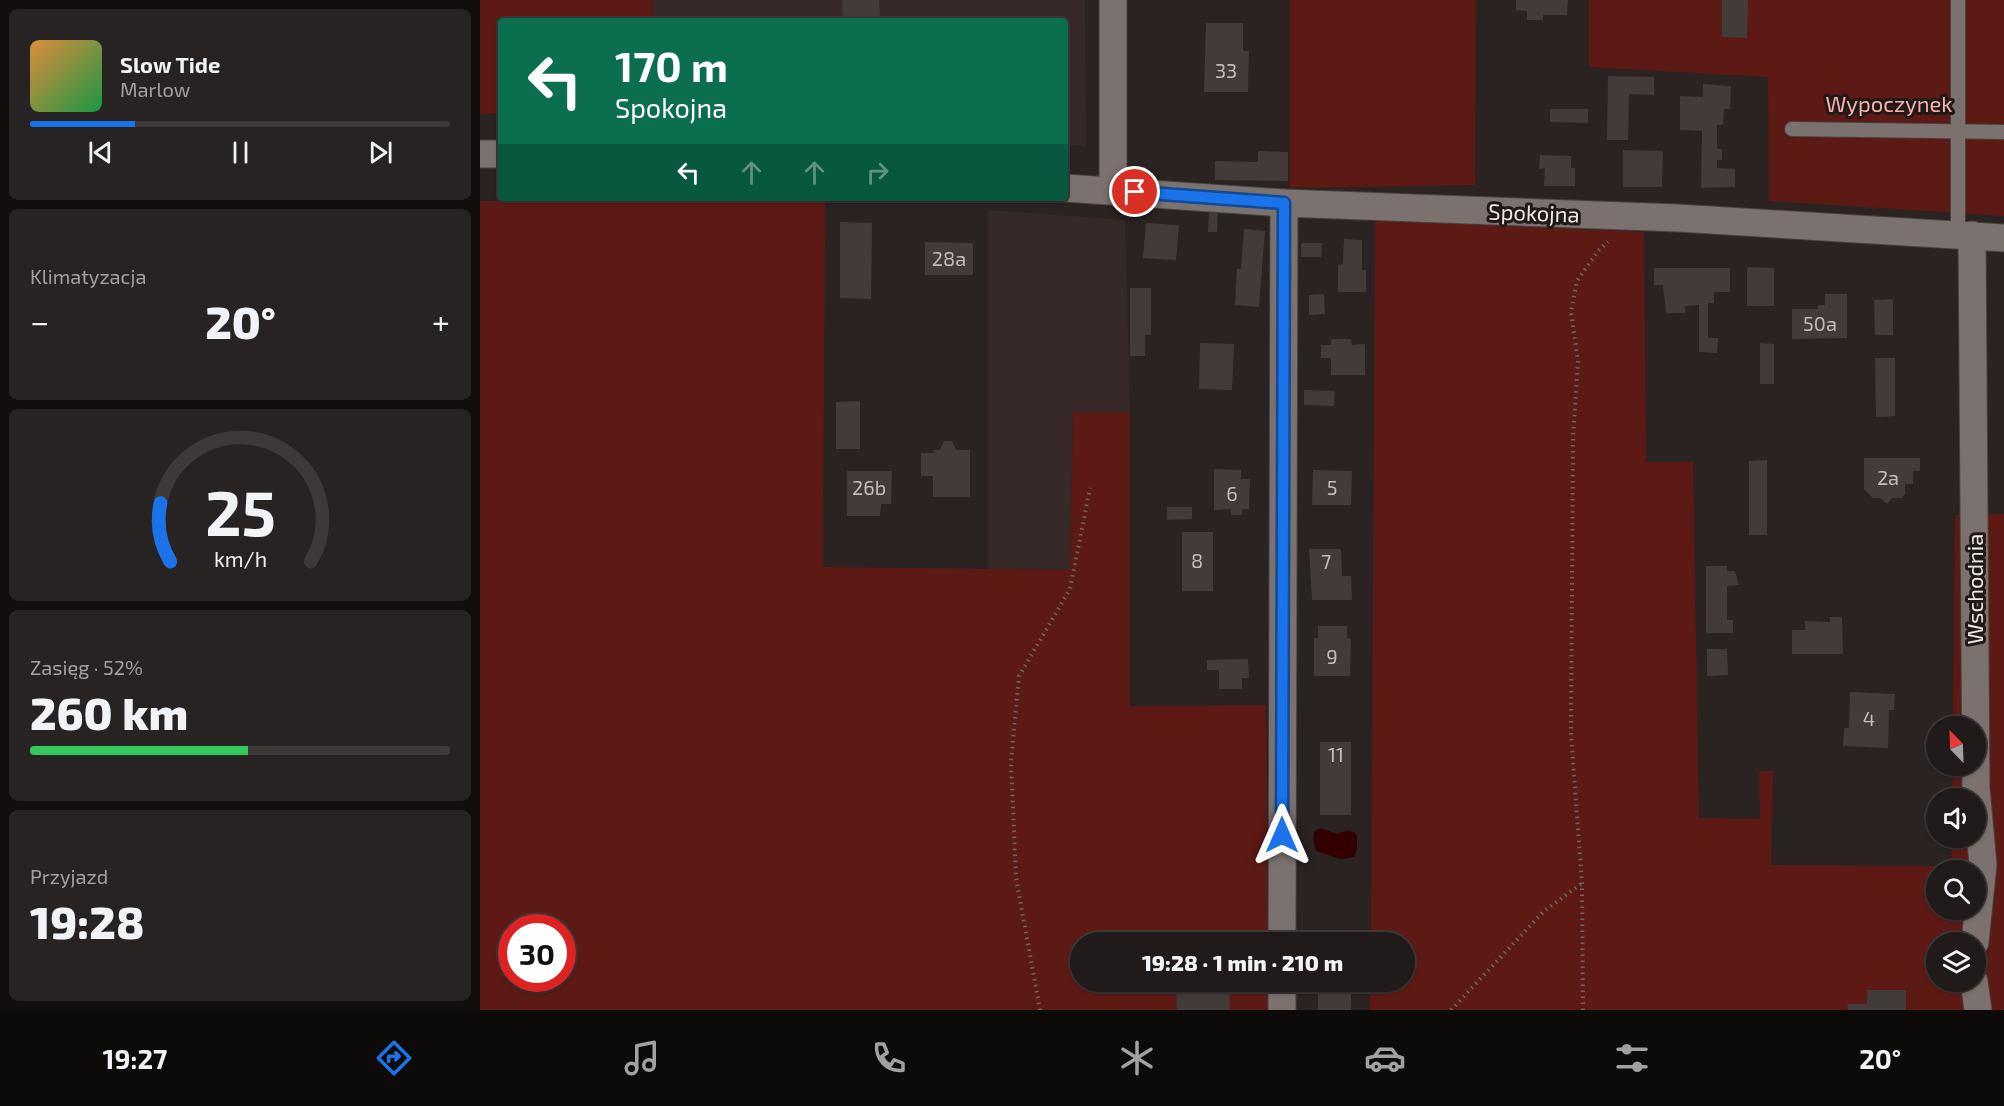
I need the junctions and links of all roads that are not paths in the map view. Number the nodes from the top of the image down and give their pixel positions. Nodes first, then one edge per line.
1 (1113, 0) edge
2 (1958, 0) edge
3 (1792, 129) dead end
4 (1958, 132) junction
5 (2004, 132) edge
6 (480, 154) edge
7 (498, 154) edge
8 (1068, 188) edge
9 (1113, 190) junction
10 (1284, 203) junction
11 (1965, 235) junction
12 (2004, 238) edge
13 (1282, 932) edge
14 (1976, 932) edge
15 (1282, 992) edge
16 (1976, 992) edge
17 (1282, 1010) edge
18 (1978, 1010) edge

1 - 9 street
2 - 4 lane
3 - 4 lane
4 - 5 lane
4 - 11 lane
6 - 7 street
8 - 9 street, Spokojna
9 - 10 street, Spokojna
10 - 11 street, Spokojna
10 - 13 street
11 - 12 street, Spokojna
11 - 14 street, Wschodnia
15 - 17 street
16 - 18 street

